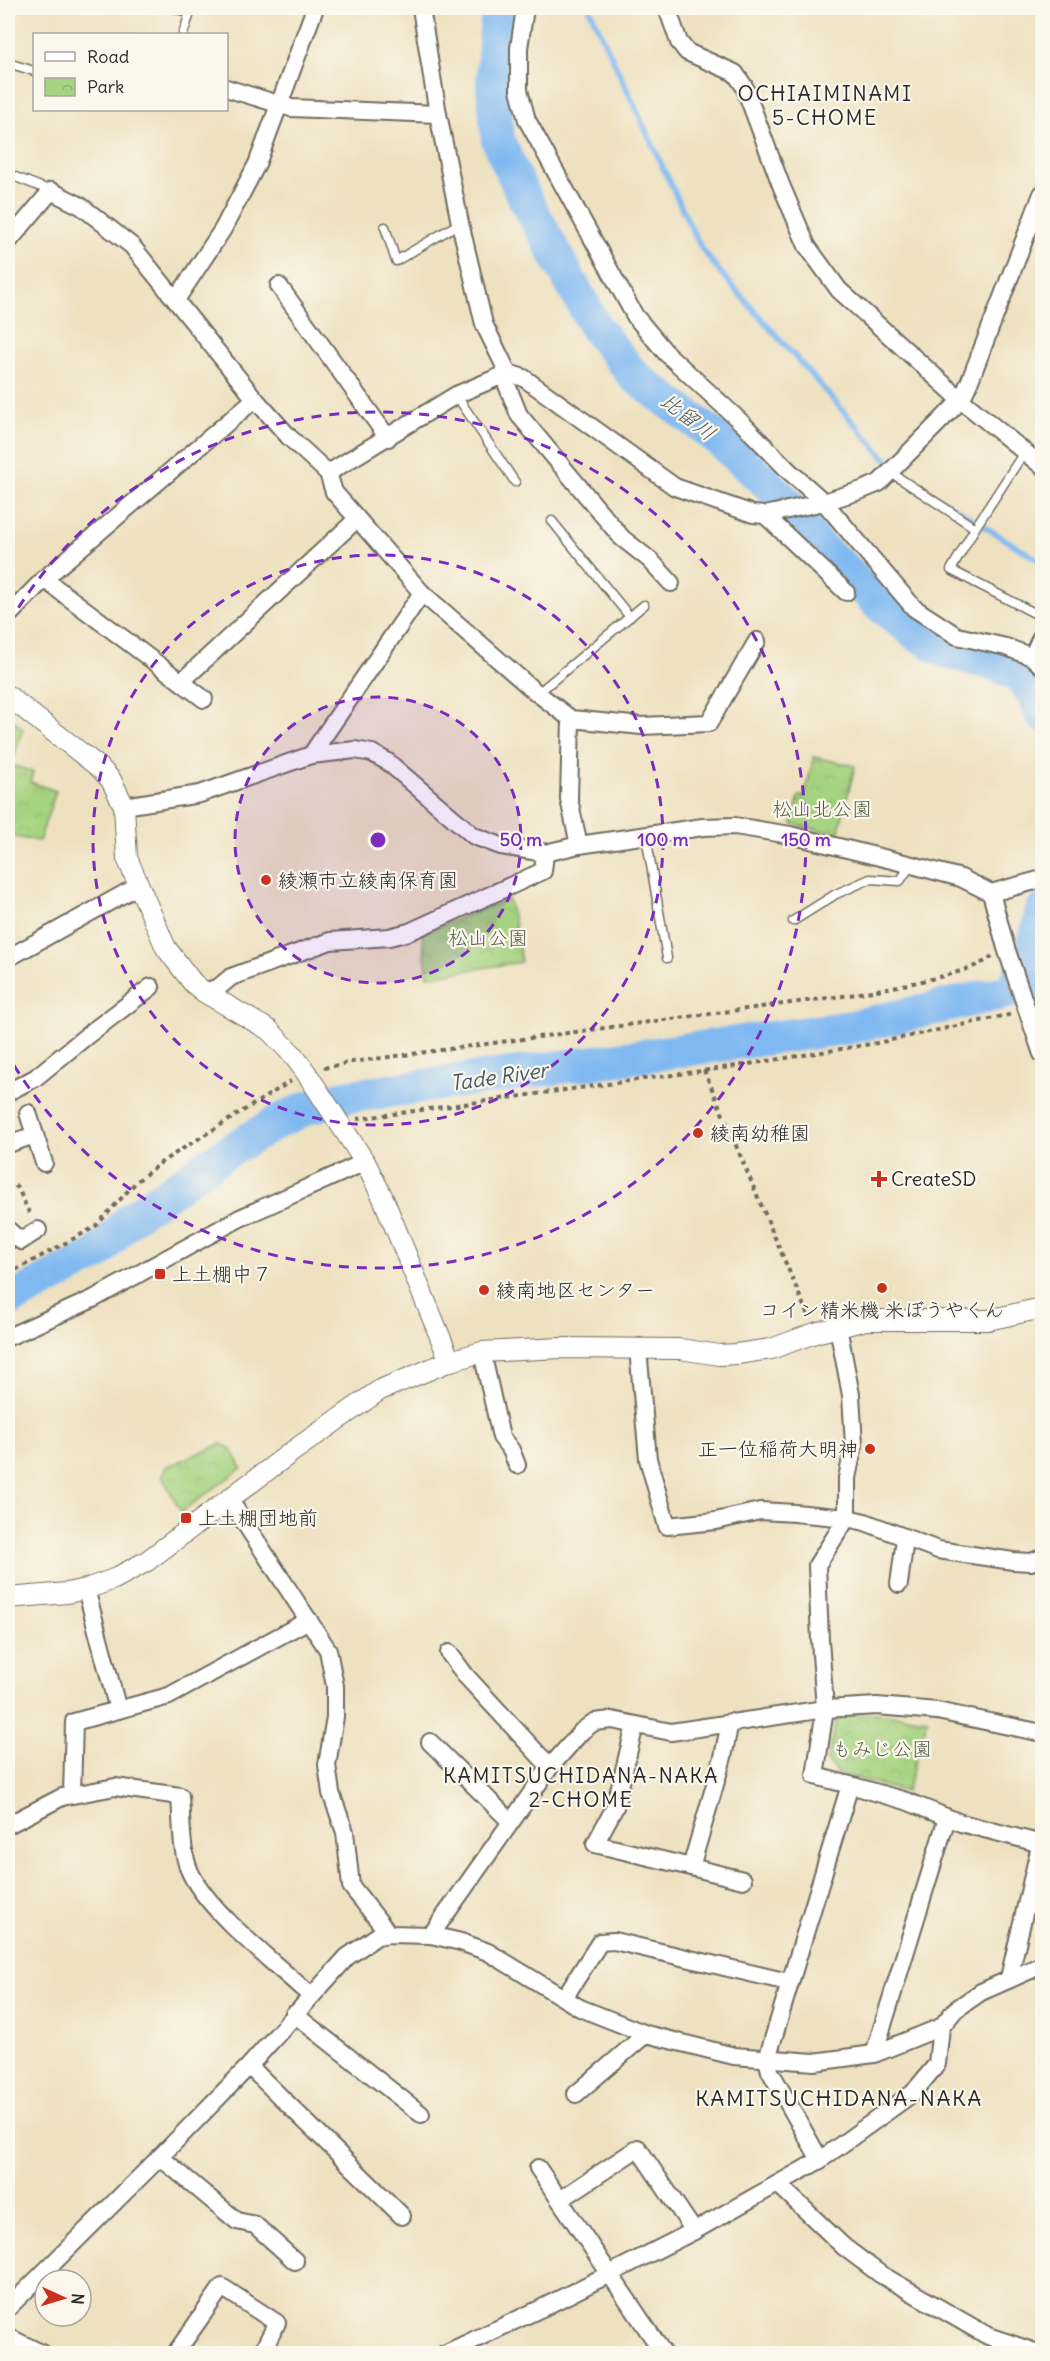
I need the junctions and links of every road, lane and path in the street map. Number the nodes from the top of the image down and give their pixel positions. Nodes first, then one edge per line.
1 (174, 8) edge
2 (315, 8) edge
3 (421, 8) edge
4 (525, 8) edge
5 (666, 8) edge
6 (183, 33) edge
7 (8, 63) edge
8 (33, 71) edge
9 (228, 89) edge
10 (279, 105) junction
11 (438, 114) junction
12 (8, 174) edge
13 (51, 191) junction
14 (1042, 194) edge
15 (1038, 219) edge
16 (460, 223) junction
17 (385, 227) dead end
18 (8, 242) edge
19 (279, 286) dead end
20 (176, 300) junction
21 (506, 374) junction
22 (456, 395) junction
23 (255, 399) junction
24 (961, 400) junction
25 (388, 438) junction
26 (1025, 451) junction
27 (1042, 466) edge
28 (890, 472) junction
29 (328, 473) junction
30 (515, 482) dead end
31 (821, 502) junction
32 (771, 514) junction
33 (357, 519) junction
34 (552, 521) dead end
35 (975, 528) junction
36 (44, 579) junction
37 (670, 583) dead end
38 (846, 592) dead end
39 (422, 593) junction
40 (644, 605) dead end
41 (8, 616) edge
42 (630, 617) junction
43 (1042, 617) edge
44 (1042, 635) edge
45 (757, 641) dead end
46 (1039, 661) edge
47 (182, 681) junction
48 (538, 693) junction
49 (8, 696) edge
50 (204, 699) dead end
51 (571, 719) junction
52 (311, 755) junction
53 (124, 806) junction
54 (646, 837) junction
55 (579, 845) junction
56 (545, 853) junction
57 (912, 865) junction
58 (1042, 879) edge
59 (138, 886) junction
60 (991, 893) junction
61 (793, 921) dead end
62 (1006, 946) junction
63 (8, 958) edge
64 (668, 958) dead end
65 (152, 987) dead end
66 (204, 992) junction
67 (1027, 1011) junction
68 (1042, 1054) edge
69 (704, 1070) junction
70 (307, 1075) junction
71 (8, 1092) edge
72 (27, 1113) dead end
73 (343, 1128) junction
74 (35, 1135) junction
75 (8, 1144) edge
76 (365, 1162) junction
77 (44, 1163) dead end
78 (8, 1180) edge
79 (8, 1230) edge
80 (38, 1230) joint
81 (8, 1274) edge
82 (1042, 1308) edge
83 (838, 1327) junction
84 (815, 1333) junction
85 (8, 1337) edge
86 (640, 1347) junction
87 (482, 1352) junction
88 (450, 1361) junction
89 (517, 1465) dead end
90 (229, 1499) junction
91 (848, 1518) junction
92 (905, 1539) junction
93 (1042, 1558) edge
94 (899, 1584) dead end
95 (87, 1589) junction
96 (8, 1598) edge
97 (309, 1620) junction
98 (449, 1653) dead end
99 (825, 1709) junction
100 (118, 1710) junction
101 (730, 1722) junction
102 (635, 1725) junction
103 (1042, 1733) edge
104 (430, 1742) dead end
105 (550, 1767) junction
106 (850, 1785) junction
107 (72, 1794) junction
108 (947, 1818) junction
109 (511, 1822) junction
110 (8, 1824) edge
111 (1042, 1841) edge
112 (691, 1867) junction
113 (743, 1880) dead end
114 (389, 1934) junction
115 (431, 1935) junction
116 (1042, 1965) edge
117 (1009, 1978) junction
118 (788, 1982) junction
119 (311, 1996) junction
120 (564, 1998) junction
121 (294, 2014) junction
122 (941, 2027) junction
123 (646, 2034) junction
124 (874, 2054) junction
125 (766, 2059) junction
126 (249, 2066) junction
127 (576, 2094) dead end
128 (422, 2114) dead end
129 (160, 2157) junction
130 (820, 2160) junction
131 (538, 2168) dead end
132 (779, 2185) junction
133 (560, 2200) junction
134 (402, 2216) dead end
135 (694, 2231) junction
136 (295, 2261) dead end
137 (609, 2275) junction
138 (8, 2308) edge
139 (8, 2337) edge
140 (37, 2352) edge
141 (175, 2354) edge
142 (261, 2354) edge
143 (444, 2354) edge
144 (664, 2354) edge
145 (1041, 2354) edge

1 - 6 lane
2 - 10 street
3 - 11 street
4 - 31 street
5 - 24 street
7 - 8 lane
9 - 10 street
10 - 11 street
10 - 20 street
11 - 16 street
12 - 13 lane
13 - 18 street
13 - 20 street
14 - 15 street
15 - 24 street
16 - 17 lane
16 - 21 street
19 - 25 street
20 - 23 street
21 - 22 street
21 - 32 street
21 - 37 street
22 - 25 street
22 - 30 lane
23 - 29 street
23 - 36 street
24 - 26 street
24 - 28 street
25 - 29 street
26 - 27 street
26 - 35 lane
28 - 31 street
28 - 35 lane
29 - 33 street
31 - 32 street
31 - 46 street
32 - 38 street
33 - 39 street
33 - 47 street
34 - 42 lane
35 - 43 lane
36 - 41 street
36 - 47 street
39 - 48 street
39 - 52 street
40 - 42 lane
42 - 48 lane
44 - 46 street
45 - 51 street
47 - 50 street
48 - 51 street
49 - 53 street
51 - 55 street
52 - 53 street
52 - 56 street
53 - 59 street
54 - 55 street
54 - 57 street
54 - 64 lane
55 - 56 street
56 - 66 street
57 - 60 street
57 - 61 lane
58 - 60 street
59 - 63 street
59 - 66 street
60 - 62 street
62 - 67 street
62 - 70 path
65 - 71 street
66 - 70 street
67 - 68 street
67 - 69 path
69 - 73 path
69 - 84 path
70 - 73 street
70 - 81 path
72 - 74 street
73 - 76 street
74 - 75 street
74 - 77 street
76 - 85 street
76 - 88 street
78 - 80 path
79 - 80 street
82 - 83 street
83 - 84 street
83 - 91 street
84 - 86 street
86 - 87 street
86 - 91 street
87 - 88 street
87 - 89 street
88 - 90 street
90 - 95 street
90 - 97 street
91 - 92 street
91 - 99 street
92 - 93 street
92 - 94 street
95 - 96 street
95 - 100 street
97 - 100 street
97 - 114 street
98 - 105 street
99 - 101 street
99 - 103 street
99 - 106 street
100 - 107 street
101 - 102 street
101 - 112 street
102 - 105 street
102 - 112 street
104 - 109 street
105 - 109 street
106 - 108 street
106 - 118 street
107 - 110 street
107 - 119 street
108 - 111 street
108 - 124 street
109 - 115 street
111 - 117 street
112 - 113 street
114 - 115 street
114 - 119 street
115 - 120 street
116 - 117 street
117 - 122 street
118 - 120 street
118 - 125 street
119 - 121 street
120 - 123 street
121 - 126 street
121 - 128 street
122 - 124 street
122 - 130 street
123 - 125 street
123 - 127 street
124 - 125 street
125 - 130 street
126 - 129 street
126 - 134 street
129 - 136 street
129 - 138 street
130 - 132 street
131 - 133 street
132 - 135 street
132 - 145 street
133 - 135 street
133 - 137 street
135 - 137 street
137 - 143 street
137 - 144 street
139 - 140 street
141 - 142 street

